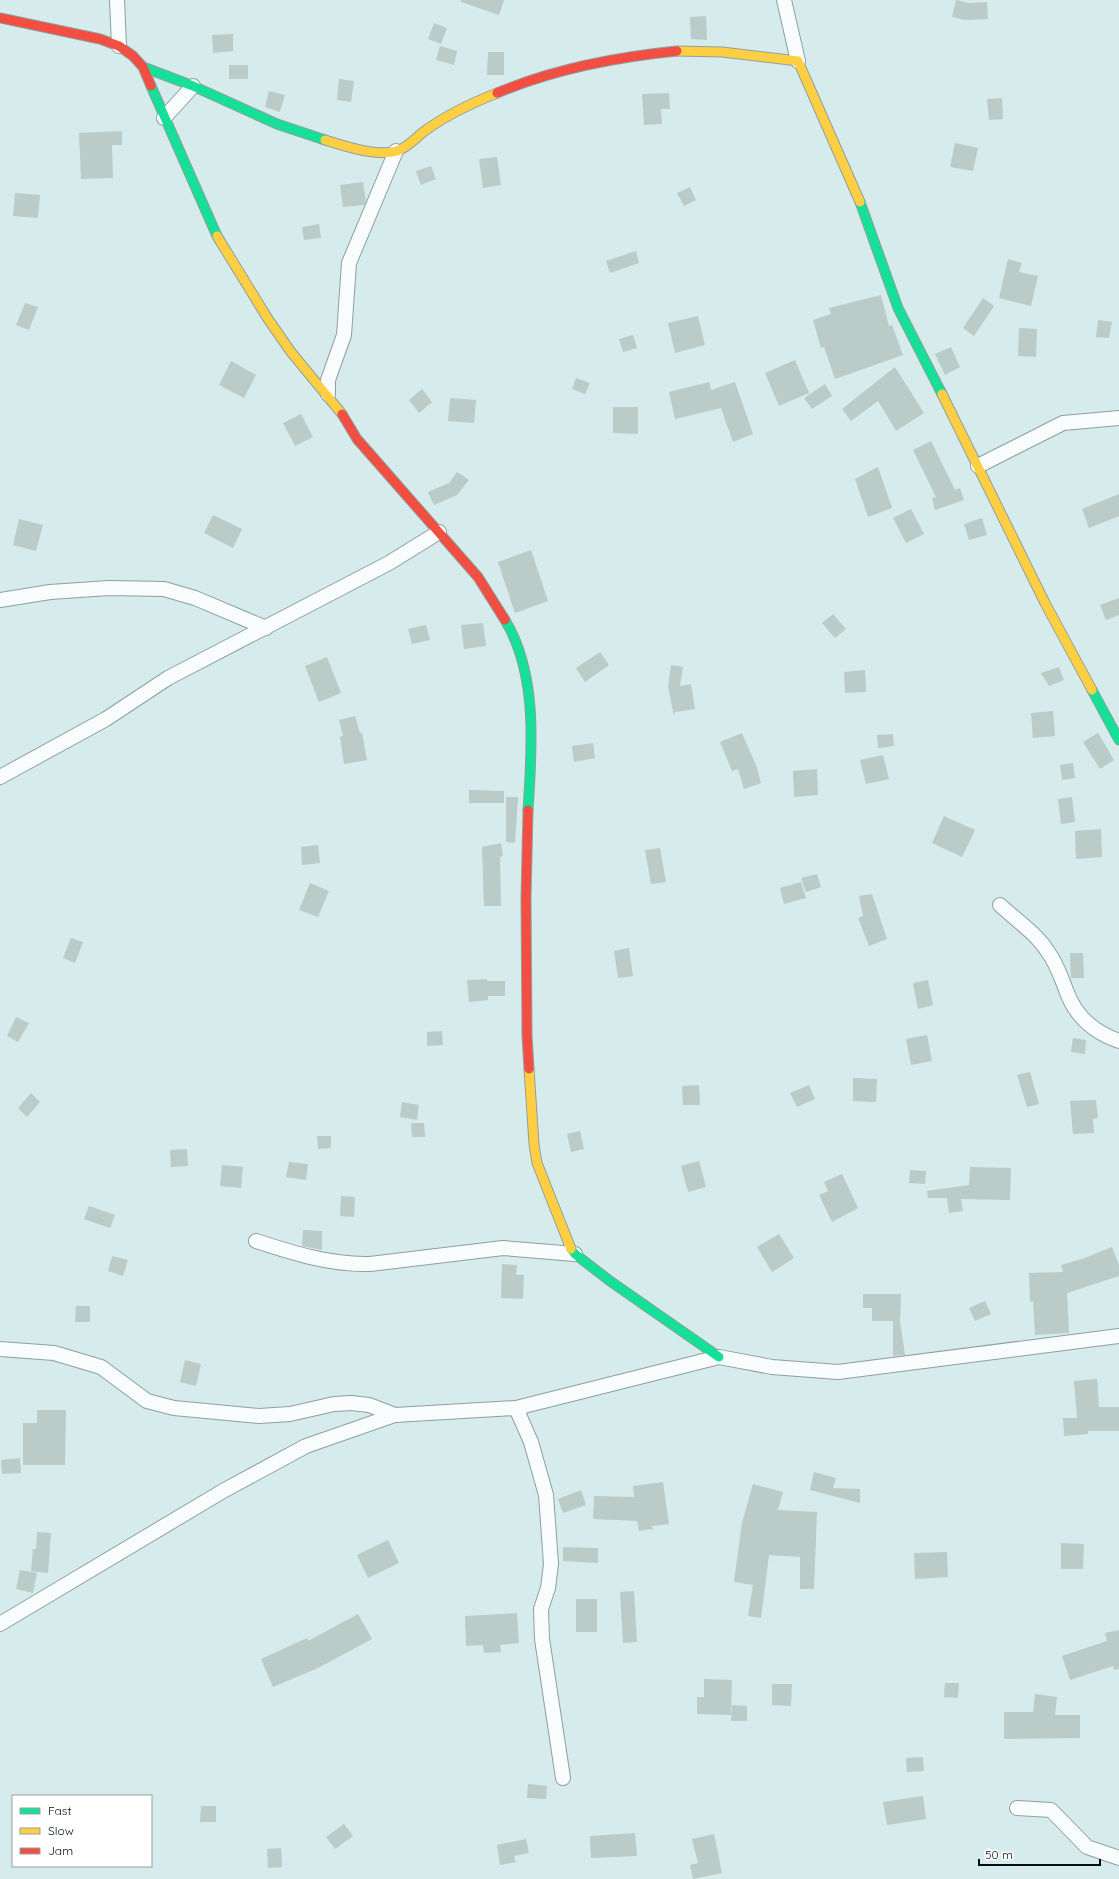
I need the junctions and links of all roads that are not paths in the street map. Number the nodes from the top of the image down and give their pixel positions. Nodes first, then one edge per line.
1 (117, 0) edge
2 (784, 0) edge
3 (0, 18) edge
4 (119, 46) junction
5 (798, 61) junction
6 (143, 67) junction
7 (193, 86) junction
8 (164, 118) junction
9 (396, 151) junction
10 (328, 394) junction
11 (1119, 418) edge
12 (978, 466) junction
13 (439, 532) junction
14 (0, 600) edge
15 (266, 628) junction
16 (1119, 740) edge
17 (0, 777) edge
18 (1000, 905) dead end
19 (1119, 1041) edge
20 (256, 1240) dead end
21 (575, 1254) junction
22 (1119, 1336) edge
23 (0, 1349) edge
24 (719, 1356) junction
25 (516, 1408) junction
26 (395, 1416) junction
27 (0, 1624) edge
28 (563, 1778) dead end
29 (1017, 1808) dead end
30 (1119, 1858) edge

1 - 4 street
2 - 5 street
3 - 4 street
4 - 6 street
5 - 9 street
5 - 12 street
6 - 7 street
6 - 8 street
7 - 8 street
7 - 9 street
8 - 10 street
9 - 10 street
10 - 13 street
11 - 12 street
12 - 16 street
13 - 15 street
13 - 21 street
14 - 15 street
15 - 17 street
18 - 19 street
20 - 21 street
21 - 24 street
22 - 24 street
23 - 26 street
24 - 25 street
25 - 26 street
25 - 28 street
26 - 27 street
29 - 30 street

